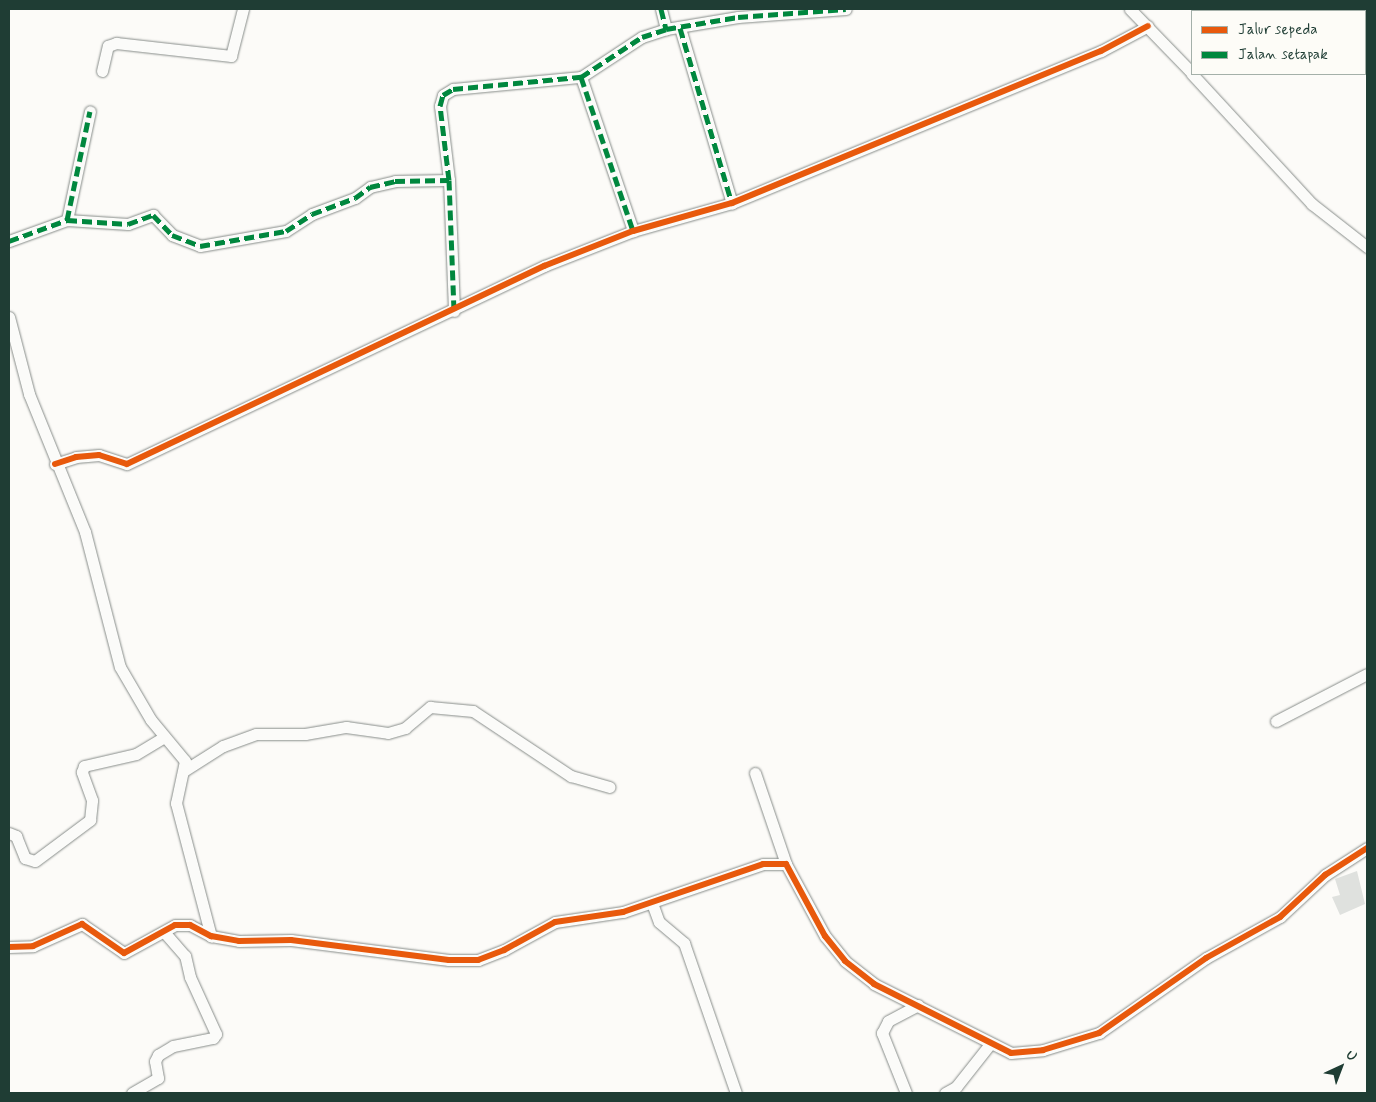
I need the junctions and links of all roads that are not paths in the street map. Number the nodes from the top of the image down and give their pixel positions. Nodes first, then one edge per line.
1 (243, 9) edge
2 (661, 9) edge
3 (846, 9) edge
4 (1130, 9) edge
5 (1148, 26) junction
6 (680, 28) junction
7 (666, 29) junction
8 (102, 71) dead end
9 (1191, 73) edge
10 (1193, 75) edge
11 (581, 77) junction
12 (90, 111) dead end
13 (449, 180) junction
14 (732, 203) junction
15 (67, 220) junction
16 (633, 231) junction
17 (9, 241) edge
18 (1367, 247) edge
19 (454, 311) junction
20 (9, 317) edge
21 (55, 464) junction
22 (1367, 674) edge
23 (1276, 721) dead end
24 (163, 738) junction
25 (185, 770) junction
26 (755, 773) dead end
27 (609, 787) dead end
28 (9, 833) edge
29 (1367, 848) edge
30 (786, 864) junction
31 (652, 903) junction
32 (164, 932) junction
33 (211, 936) junction
34 (9, 947) edge
35 (918, 1005) junction
36 (990, 1044) junction
37 (132, 1093) edge
38 (736, 1093) edge
39 (906, 1093) edge
40 (945, 1093) edge

1 - 8 street
2 - 7 street
3 - 6 street
4 - 5 street
5 - 9 street
5 - 14 street
6 - 7 street
6 - 14 street
7 - 11 street
10 - 18 street
11 - 13 street
11 - 16 street
12 - 15 street
13 - 15 street
13 - 19 street
14 - 16 street
15 - 17 street
16 - 19 street
19 - 21 street
20 - 21 street
21 - 24 street
22 - 23 street
24 - 25 street
24 - 28 street
25 - 27 street
25 - 33 street
26 - 30 street
29 - 36 street
30 - 31 street
30 - 35 street
31 - 33 street
31 - 38 street
32 - 33 street
32 - 34 street
32 - 37 street
35 - 36 street
35 - 39 street
36 - 40 street

